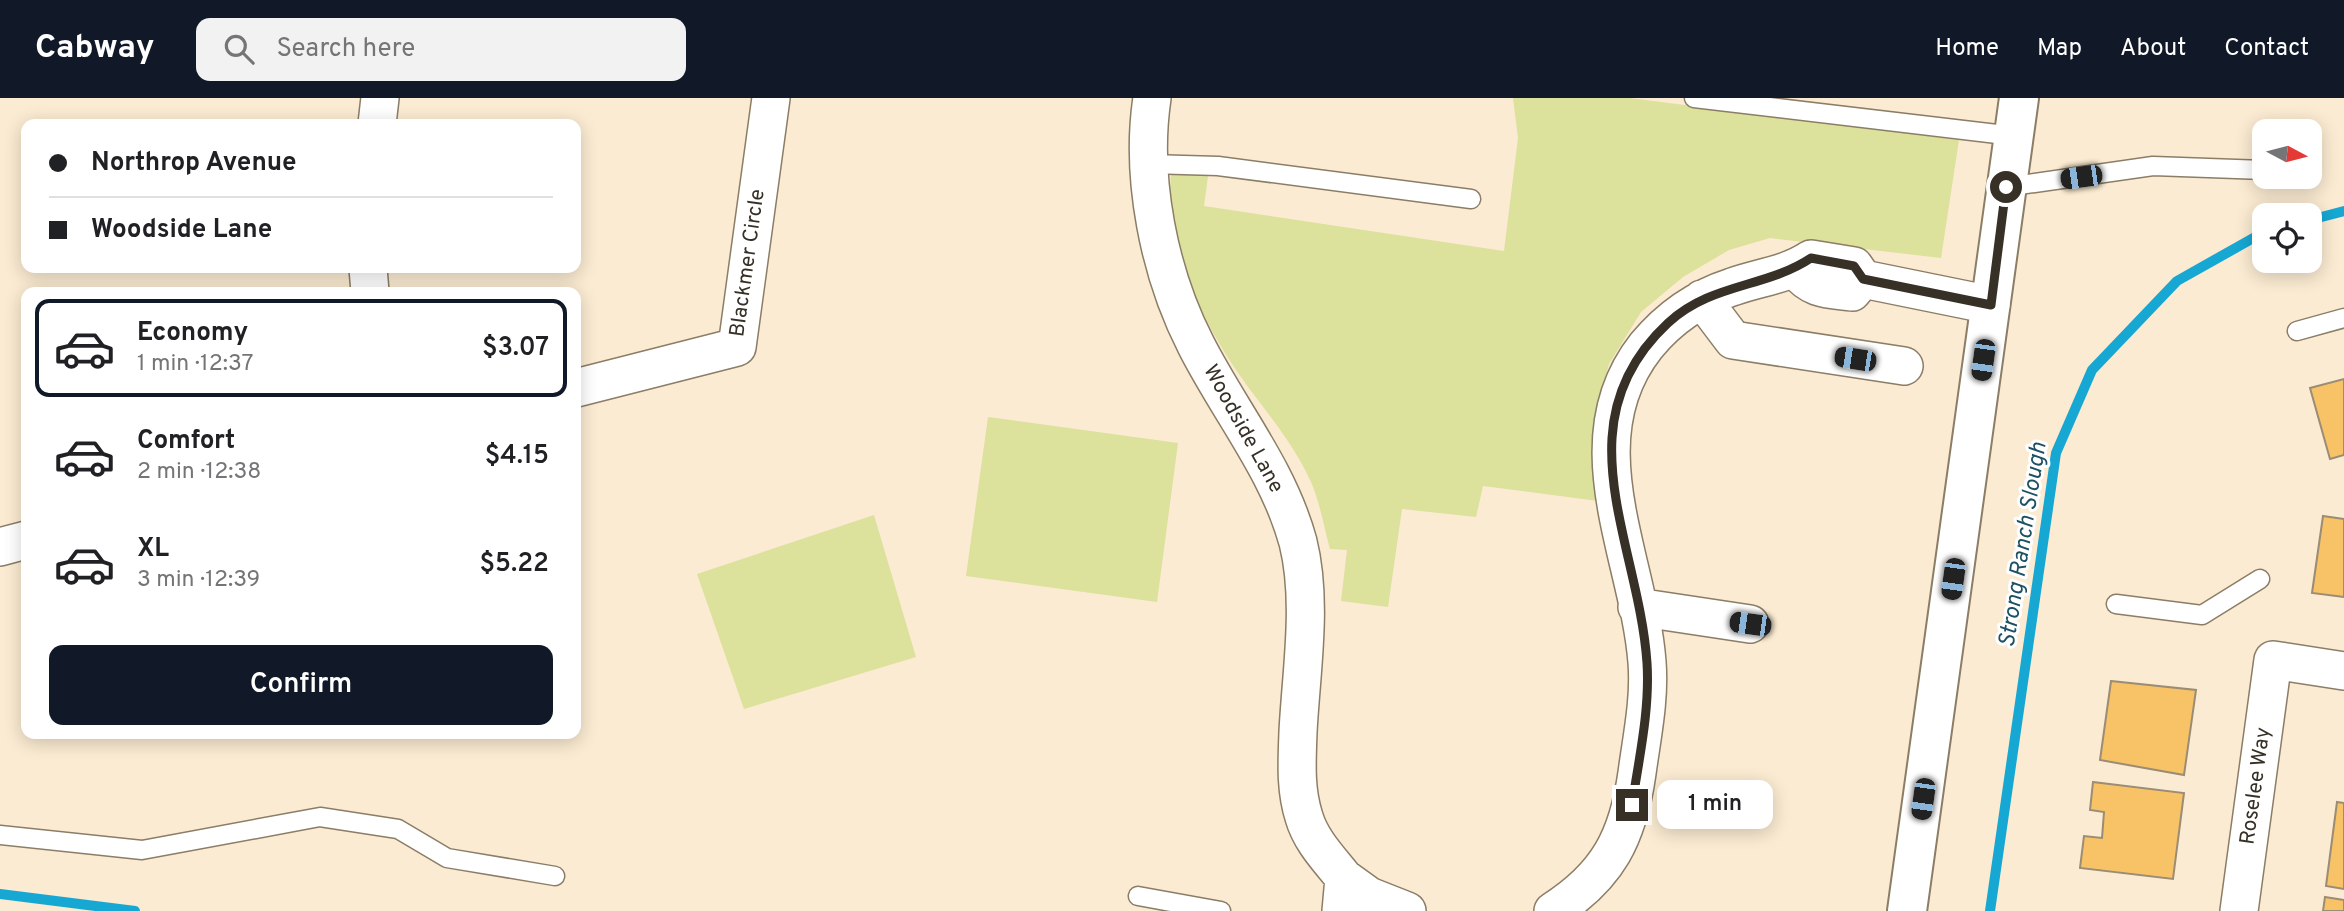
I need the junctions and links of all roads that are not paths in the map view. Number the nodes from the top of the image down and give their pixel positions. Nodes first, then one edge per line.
1 (380, 98) edge
2 (771, 98) edge
3 (1153, 98) edge
4 (1695, 98) edge
5 (2019, 98) edge
6 (378, 119) edge
7 (2014, 136) junction
8 (1149, 164) junction
9 (2252, 170) edge
10 (2006, 187) junction
11 (1471, 199) dead end
12 (1702, 299) junction
13 (1991, 305) junction
14 (2344, 318) edge
15 (2297, 331) dead end
16 (1904, 366) dead end
17 (581, 387) edge
18 (21, 541) edge
19 (0, 547) edge
20 (2260, 579) dead end
21 (2116, 604) dead end
22 (1637, 607) junction
23 (1750, 624) dead end
24 (2344, 671) edge
25 (0, 835) edge
26 (555, 876) dead end
27 (1343, 895) edge
28 (1138, 896) dead end
29 (1561, 909) edge
30 (1221, 911) edge
31 (1407, 911) edge
32 (1907, 911) edge
33 (2239, 911) edge

1 - 6 street
2 - 17 street, Blackmer Circle
3 - 8 street, Woodside Lane
4 - 7 lane
5 - 7 street
7 - 10 street
8 - 11 lane
8 - 27 street, Woodside Lane
9 - 10 lane
10 - 13 street
12 - 13 street
12 - 16 street
12 - 22 street
13 - 32 street
14 - 15 lane
18 - 19 street
20 - 21 lane
22 - 23 street
22 - 29 street
24 - 33 street, Roselee Way
25 - 26 lane
27 - 31 street, Woodside Lane
28 - 30 lane

